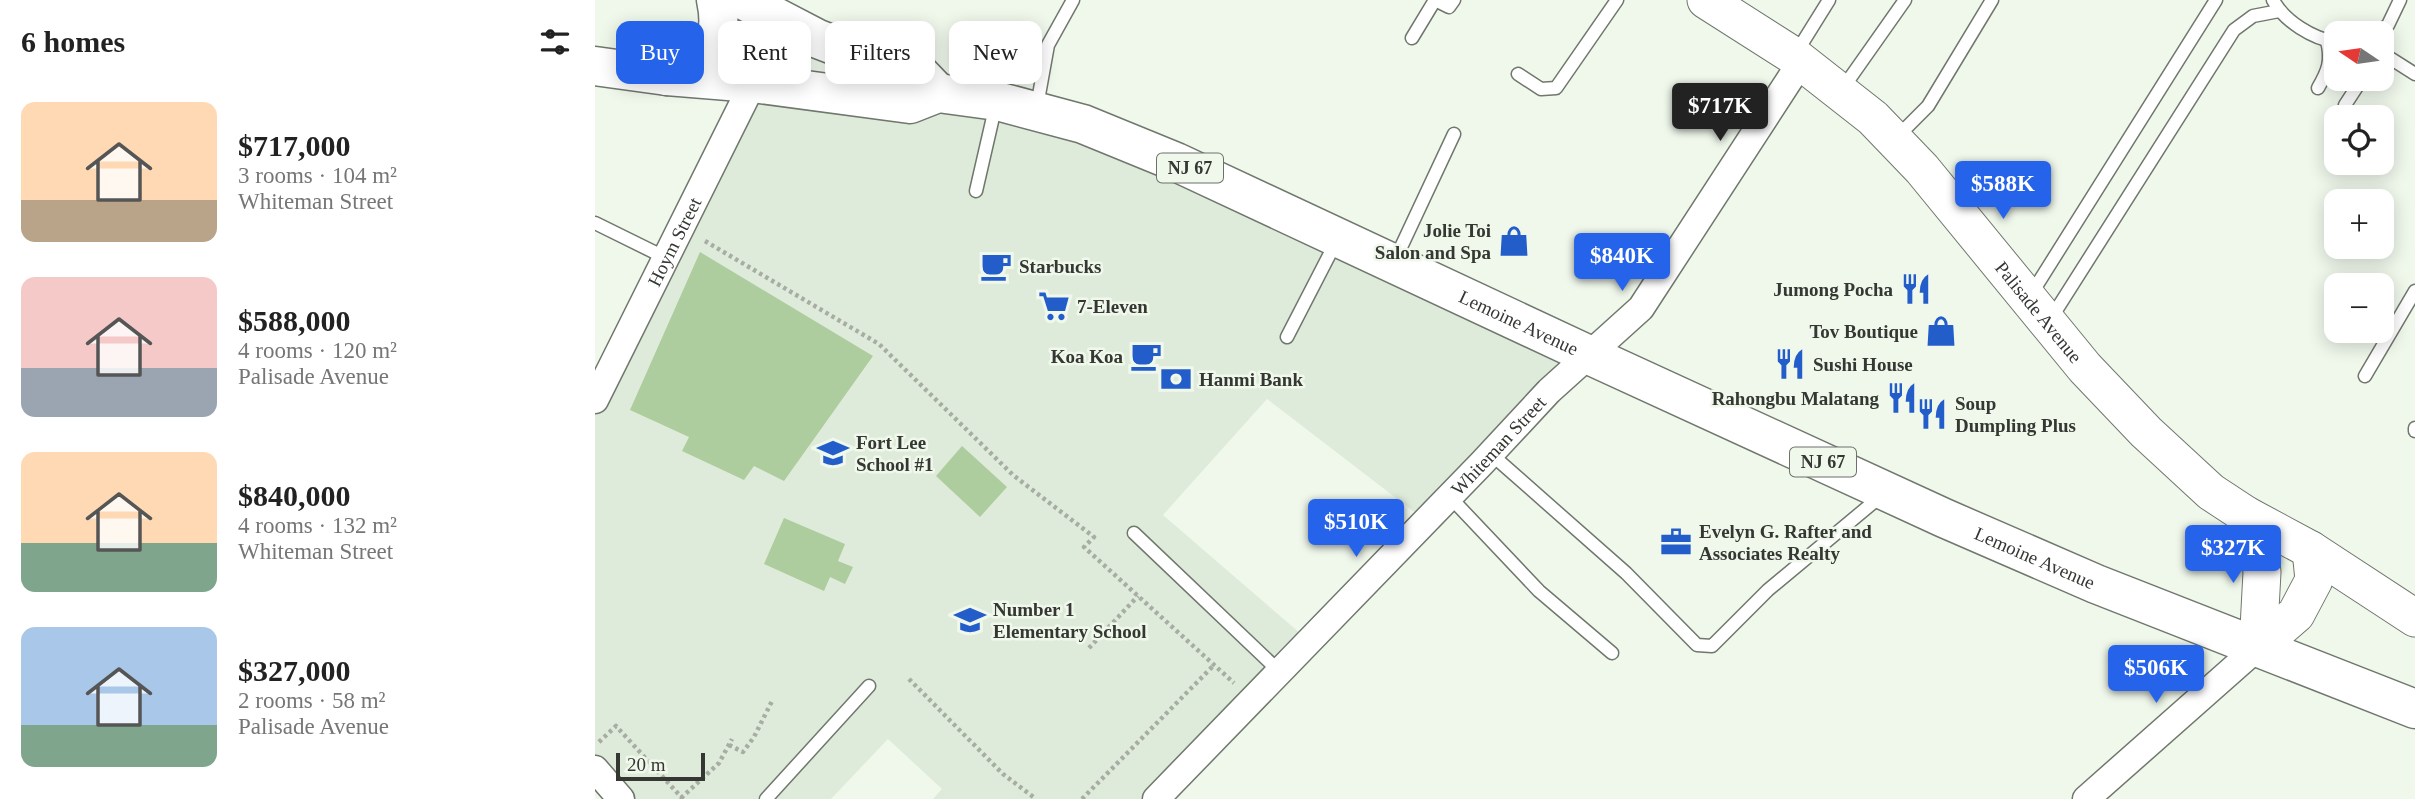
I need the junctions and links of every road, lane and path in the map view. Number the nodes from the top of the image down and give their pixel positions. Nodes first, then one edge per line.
1 (716, 0) edge
2 (743, 0) edge
3 (1073, 0) edge
4 (1454, 0) edge
5 (1617, 0) edge
6 (1706, 0) edge
7 (1829, 0) edge
8 (1905, 0) edge
9 (1992, 0) edge
10 (2216, 0) edge
11 (2400, 0) edge
12 (2276, 5) edge
13 (2390, 21) edge
14 (1412, 38) dead end
15 (2324, 38) edge
16 (704, 58) edge
17 (1798, 59) junction
18 (2394, 61) edge
19 (595, 66) edge
20 (616, 69) edge
21 (1518, 74) dead end
22 (2415, 74) edge
23 (2324, 78) edge
24 (752, 84) edge
25 (760, 84) edge
26 (2318, 88) dead end
27 (1840, 92) junction
28 (938, 93) junction
29 (997, 101) junction
30 (1036, 110) junction
31 (1454, 134) dead end
32 (1895, 140) junction
33 (976, 191) dead end
34 (595, 223) edge
35 (681, 227) junction
36 (1339, 238) junction
37 (666, 258) junction
38 (1393, 264) junction
39 (2415, 291) edge
40 (2038, 311) junction
41 (1287, 337) dead end
42 (1589, 355) junction
43 (2365, 376) dead end
44 (595, 400) edge
45 (1491, 454) junction
46 (1887, 491) junction
47 (1450, 497) junction
48 (2246, 515) junction
49 (1134, 533) dead end
50 (2311, 550) junction
51 (1138, 596) junction
52 (2415, 618) edge
53 (2258, 647) junction
54 (1089, 648) dead end
55 (1612, 653) dead end
56 (1214, 665) junction
57 (1280, 672) junction
58 (909, 679) dead end
59 (869, 686) dead end
60 (1252, 700) junction
61 (772, 701) dead end
62 (2415, 709) edge
63 (595, 743) edge
64 (595, 769) edge
65 (682, 798) edge
66 (621, 799) edge
67 (766, 799) edge
68 (1037, 799) edge
69 (1081, 799) edge
70 (1156, 799) edge
71 (2086, 799) edge

1 - 16 main road
2 - 28 main road
3 - 30 lane
4 - 14 lane
5 - 21 lane
6 - 17 street, Palisade Avenue
7 - 17 lane
8 - 27 lane
9 - 32 lane
10 - 40 lane
11 - 13 lane
12 - 15 lane
12 - 40 lane
17 - 27 street, Palisade Avenue
17 - 42 street, Whiteman Street
18 - 22 lane
19 - 20 main road, Lemoine Avenue / NJ 67
23 - 26 lane
24 - 35 street, Hoym Street
25 - 28 main road, Lemoine Avenue / NJ 67
27 - 32 street, Palisade Avenue
28 - 29 main road, Lemoine Avenue / NJ 67
29 - 30 main road, Lemoine Avenue / NJ 67
29 - 33 lane
30 - 36 main road, Lemoine Avenue / NJ 67
31 - 38 lane
32 - 40 street, Palisade Avenue
34 - 37 lane
35 - 37 street, Hoym Street
35 - 51 path
36 - 38 main road, Lemoine Avenue / NJ 67
36 - 41 lane
37 - 44 street, Hoym Street
38 - 42 main road, Lemoine Avenue / NJ 67
39 - 43 lane
40 - 48 street, Palisade Avenue
42 - 45 street, Whiteman Street
42 - 46 main road, Lemoine Avenue / NJ 67
45 - 46 lane
45 - 47 street, Whiteman Street
46 - 53 main road, Lemoine Avenue / NJ 67
47 - 55 lane
47 - 57 street, Whiteman Street
48 - 50 street, Palisade Avenue
48 - 53 street
49 - 57 lane
50 - 52 street, Palisade Avenue
50 - 53 street
51 - 54 path
51 - 56 path
53 - 62 main road, Lemoine Avenue / NJ 67
53 - 71 street
56 - 60 path
56 - 69 path
57 - 60 street, Whiteman Street
58 - 68 path
59 - 67 lane
60 - 70 street, Whiteman Street
61 - 65 path
63 - 65 path
64 - 66 street

